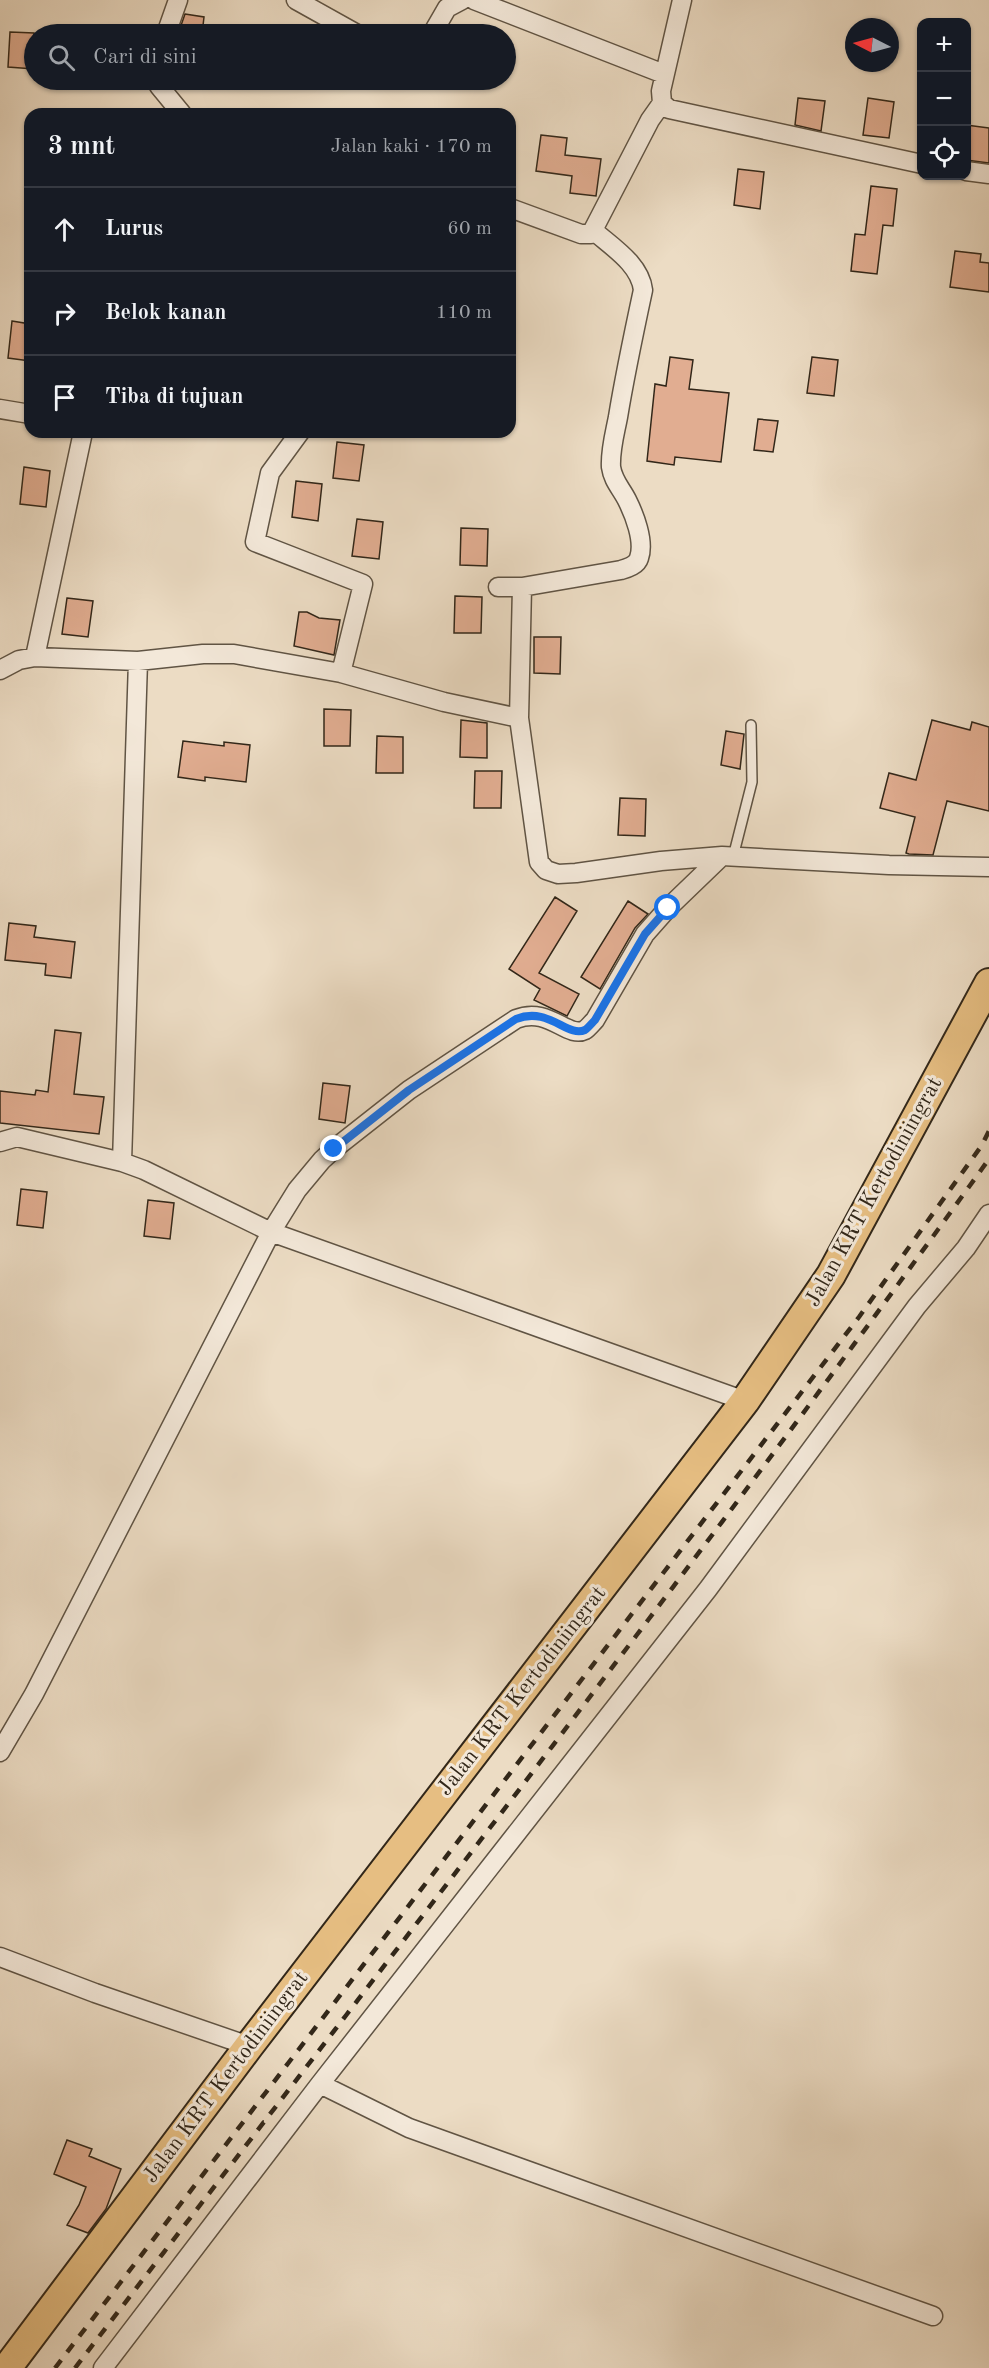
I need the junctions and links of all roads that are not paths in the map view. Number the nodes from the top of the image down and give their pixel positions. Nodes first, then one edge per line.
1 (178, 0) edge
2 (296, 0) edge
3 (462, 0) edge
4 (474, 0) edge
5 (682, 0) edge
6 (170, 24) edge
7 (339, 24) edge
8 (438, 24) edge
9 (664, 74) junction
10 (162, 90) edge
11 (662, 103) junction
12 (177, 108) edge
13 (917, 163) edge
14 (971, 172) edge
15 (989, 174) edge
16 (516, 210) edge
17 (594, 231) junction
18 (0, 409) edge
19 (24, 413) edge
20 (82, 438) edge
21 (296, 438) edge
22 (498, 587) dead end
23 (522, 587) junction
24 (35, 657) junction
25 (138, 661) junction
26 (0, 670) edge
27 (341, 673) junction
28 (519, 718) junction
29 (751, 725) dead end
30 (727, 857) junction
31 (989, 867) edge
32 (989, 983) edge
33 (0, 1142) edge
34 (122, 1162) junction
35 (989, 1214) edge
36 (271, 1232) junction
37 (745, 1401) junction
38 (0, 1752) edge
39 (0, 1957) edge
40 (249, 2046) junction
41 (320, 2084) junction
42 (933, 2316) dead end
43 (7, 2368) edge
44 (103, 2368) edge

1 - 6 street
2 - 7 street
3 - 8 street
4 - 9 street
5 - 9 street
9 - 11 street
10 - 12 street
11 - 13 street
11 - 17 street
14 - 15 street
16 - 17 street
17 - 23 street
18 - 19 street
20 - 24 street
21 - 27 street
22 - 23 street
23 - 28 street
24 - 25 street
24 - 26 street
25 - 27 street
25 - 34 street
27 - 28 street
28 - 30 street
29 - 30 lane
30 - 31 street
30 - 36 street
32 - 37 main road, Jalan KRT Kertodiniingrat
33 - 34 street
34 - 36 street
35 - 41 street
36 - 37 street
36 - 38 street
37 - 40 main road, Jalan KRT Kertodiniingrat
39 - 40 street
40 - 43 main road, Jalan KRT Kertodiniingrat
41 - 42 street
41 - 44 street

